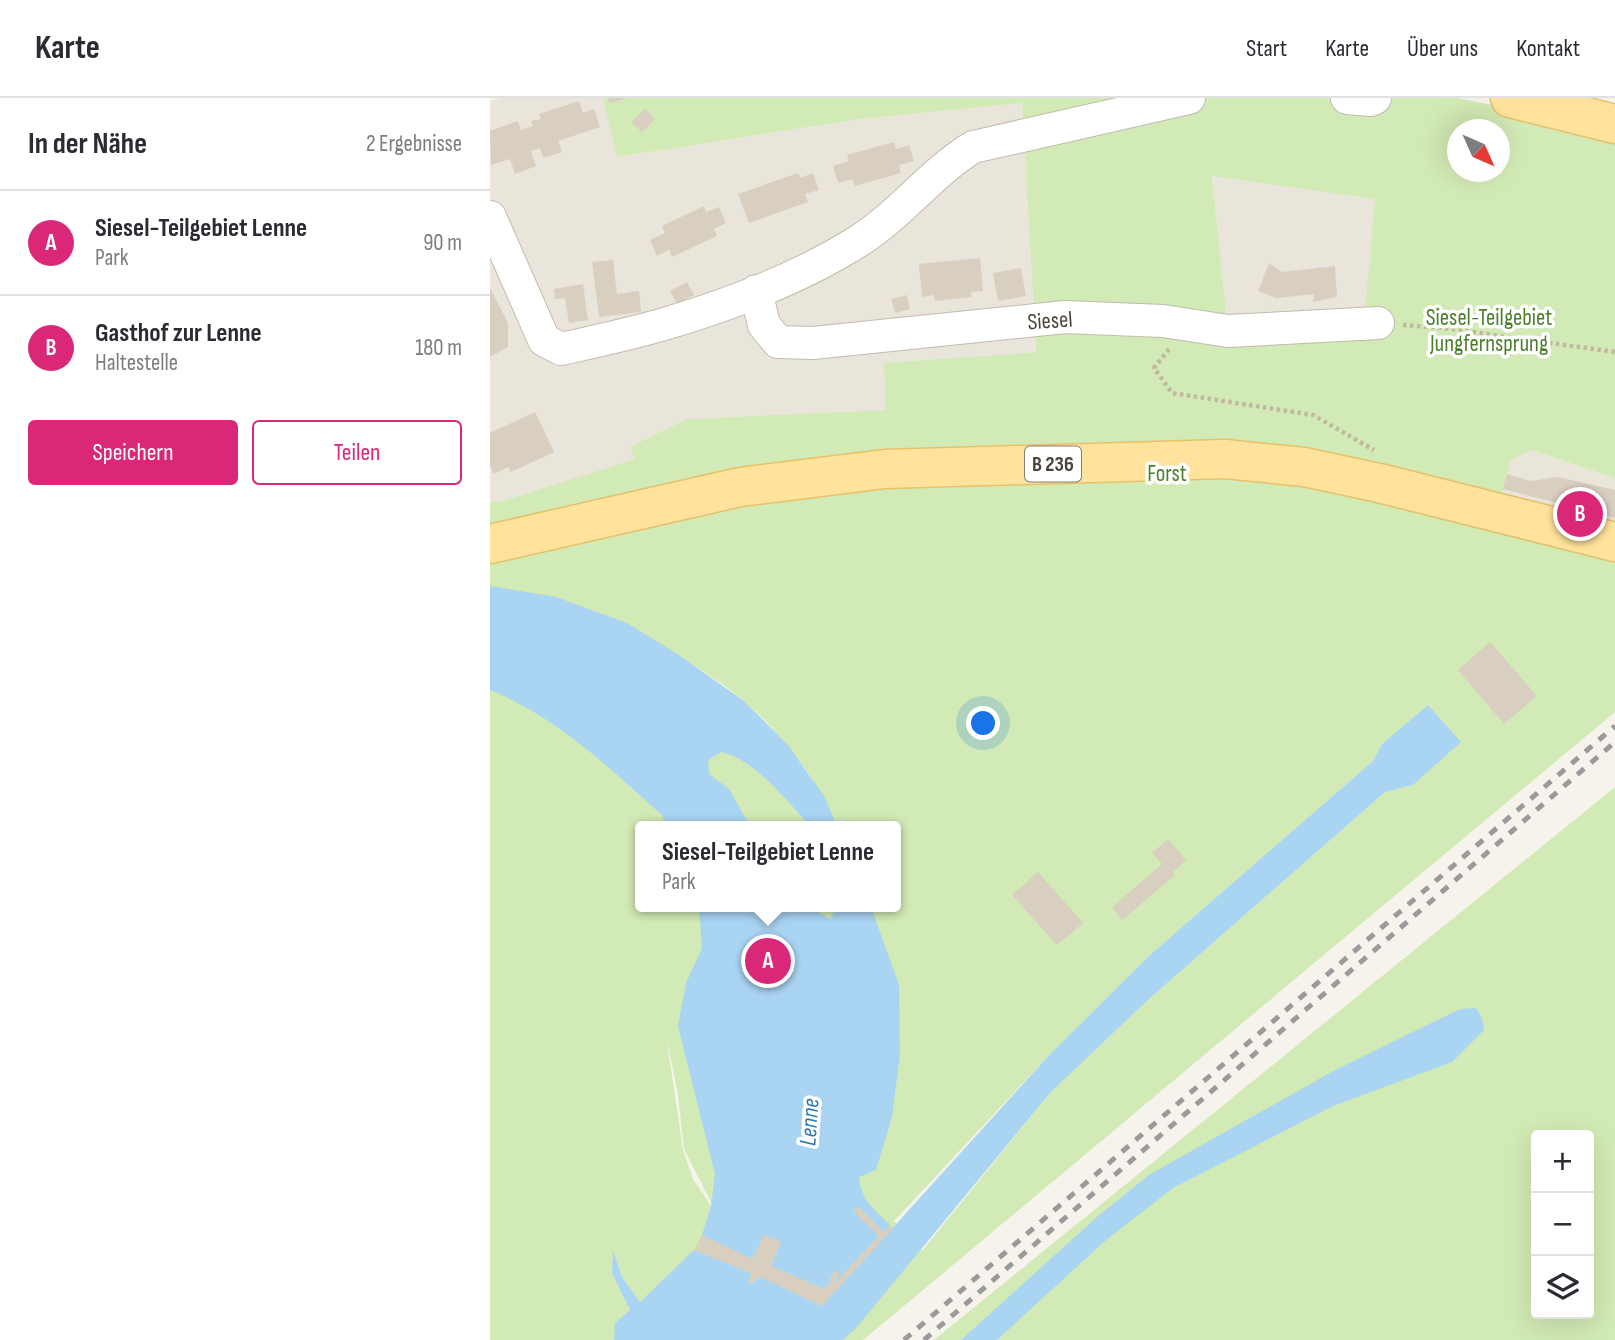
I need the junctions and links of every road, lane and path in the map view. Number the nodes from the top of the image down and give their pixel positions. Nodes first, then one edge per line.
1 (1189, 98) edge
2 (1347, 98) edge
3 (1375, 98) edge
4 (1510, 98) edge
5 (1615, 124) edge
6 (490, 217) edge
7 (756, 291) junction
8 (1378, 323) joint
9 (1172, 346) dead end
10 (1615, 352) edge
11 (1384, 455) dead end
12 (1615, 542) edge
13 (490, 544) edge

1 - 7 street
2 - 3 street
4 - 5 main road
6 - 7 street
7 - 8 street, Siesel
8 - 10 path
9 - 11 path
12 - 13 main road, B 236

